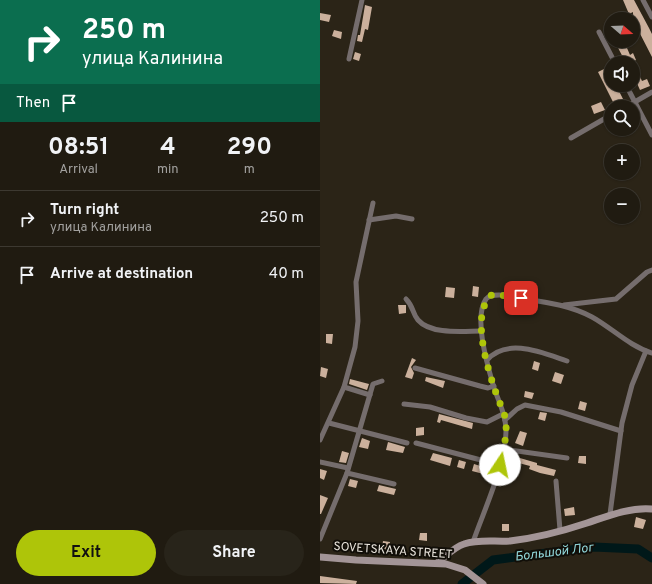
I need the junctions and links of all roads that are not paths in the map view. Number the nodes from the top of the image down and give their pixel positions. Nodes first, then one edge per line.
1 (362, 0) edge
2 (643, 0) edge
3 (652, 17) edge
4 (599, 32) dead end
5 (611, 56) edge
6 (349, 59) dead end
7 (652, 92) edge
8 (638, 100) edge
9 (640, 113) edge
10 (604, 119) edge
11 (652, 135) edge
12 (571, 138) dead end
13 (373, 203) dead end
14 (412, 219) dead end
15 (369, 220) junction
16 (652, 270) edge
17 (406, 299) dead end
18 (563, 306) junction
19 (481, 331) junction
20 (646, 351) junction
21 (652, 353) edge
22 (487, 360) junction
23 (567, 361) dead end
24 (415, 368) dead end
25 (382, 381) dead end
26 (494, 386) junction
27 (344, 387) junction
28 (370, 394) junction
29 (404, 404) dead end
30 (503, 414) junction
31 (505, 420) junction
32 (329, 423) junction
33 (359, 430) junction
34 (621, 431) junction
35 (320, 440) edge
36 (408, 443) dead end
37 (416, 443) dead end
38 (503, 449) junction
39 (567, 458) dead end
40 (320, 462) edge
41 (500, 465) junction
42 (348, 470) junction
43 (556, 481) dead end
44 (394, 484) dead end
45 (652, 508) edge
46 (610, 514) junction
47 (560, 530) junction
48 (320, 539) edge
49 (473, 542) junction
50 (320, 557) edge
51 (437, 563) junction
52 (482, 584) edge

1 - 6 street
2 - 3 street
4 - 5 street
7 - 8 street
9 - 11 street
10 - 12 street
13 - 15 street
14 - 15 street
15 - 27 street
16 - 18 street
17 - 19 street
18 - 19 street
18 - 20 street
19 - 22 street
20 - 21 street
20 - 34 street
22 - 23 street
22 - 26 street
24 - 26 street
25 - 28 street
26 - 30 street
27 - 28 street
27 - 32 street
28 - 33 street
29 - 30 street
30 - 31 street
31 - 34 street
31 - 38 street
32 - 33 street
32 - 35 street
33 - 36 street
33 - 42 street
34 - 46 street
37 - 41 street
38 - 39 street
38 - 41 street
40 - 42 street
41 - 49 street
42 - 44 street
42 - 48 street
43 - 47 street
45 - 46 street
46 - 47 street
47 - 49 street
49 - 51 street
50 - 51 street, SOVETSKAYA STREET
51 - 52 street, SOVETSKAYA STREET

